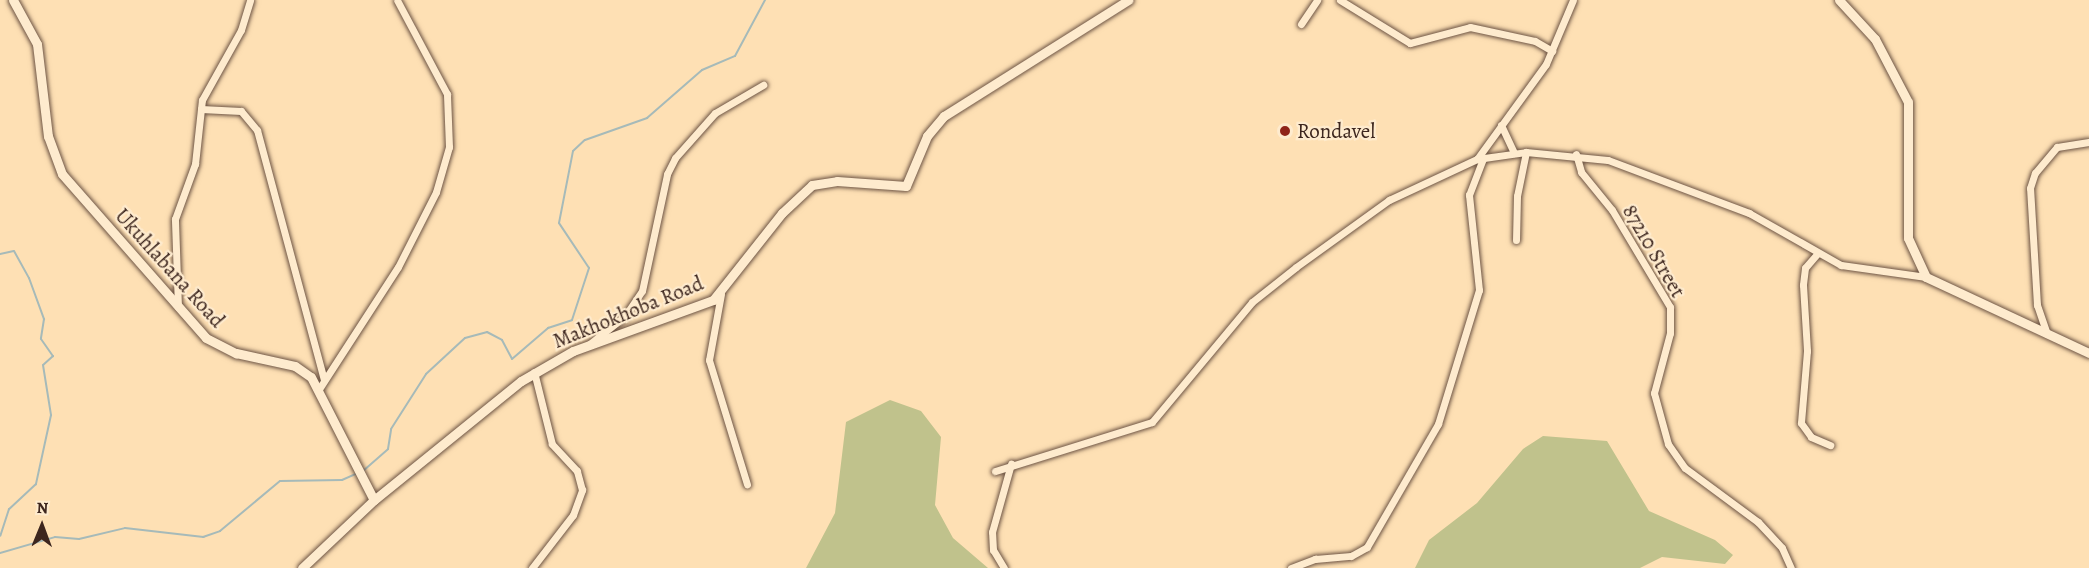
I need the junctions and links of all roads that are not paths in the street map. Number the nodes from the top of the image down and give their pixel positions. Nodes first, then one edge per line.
1 (12, 0) edge
2 (250, 0) edge
3 (397, 0) edge
4 (1128, 0) edge
5 (1317, 0) edge
6 (1340, 0) edge
7 (1573, 0) edge
8 (1839, 0) edge
9 (1301, 24) dead end
10 (1552, 51) junction
11 (763, 85) dead end
12 (201, 109) junction
13 (1501, 125) junction
14 (2089, 142) edge
15 (1526, 152) junction
16 (1514, 153) junction
17 (1576, 154) junction
18 (1480, 158) junction
19 (1516, 240) dead end
20 (1817, 254) junction
21 (1926, 277) junction
22 (721, 294) junction
23 (179, 309) junction
24 (2049, 336) junction
25 (587, 346) junction
26 (2089, 353) edge
27 (534, 372) junction
28 (324, 380) junction
29 (319, 390) junction
30 (1830, 445) dead end
31 (1011, 465) junction
32 (995, 471) dead end
33 (747, 484) dead end
34 (374, 500) junction
35 (302, 568) edge
36 (532, 568) edge
37 (1004, 568) edge
38 (1291, 568) edge
39 (1791, 568) edge

1 - 23 street, Ukuhlabana Road
2 - 12 street
3 - 28 street
4 - 22 street, Makhokhoba Road
5 - 9 street
6 - 10 street
7 - 10 street
8 - 21 street
10 - 13 street
11 - 25 street
12 - 23 street
12 - 28 street
13 - 16 street
13 - 18 street
14 - 24 street
15 - 16 street
15 - 17 street
15 - 19 street
16 - 18 street
17 - 20 street
17 - 39 street, 87210 Street
18 - 31 street
18 - 38 street
20 - 21 street
20 - 30 street
21 - 24 street
22 - 25 street, Makhokhoba Road
22 - 33 street
23 - 29 street, Ukuhlabana Road
24 - 26 street
25 - 27 street, Makhokhoba Road
27 - 34 street, Makhokhoba Road
27 - 36 street
28 - 29 street
29 - 34 street, Ukuhlabana Road
31 - 32 street
31 - 37 street
34 - 35 street, Makhokhoba Road

